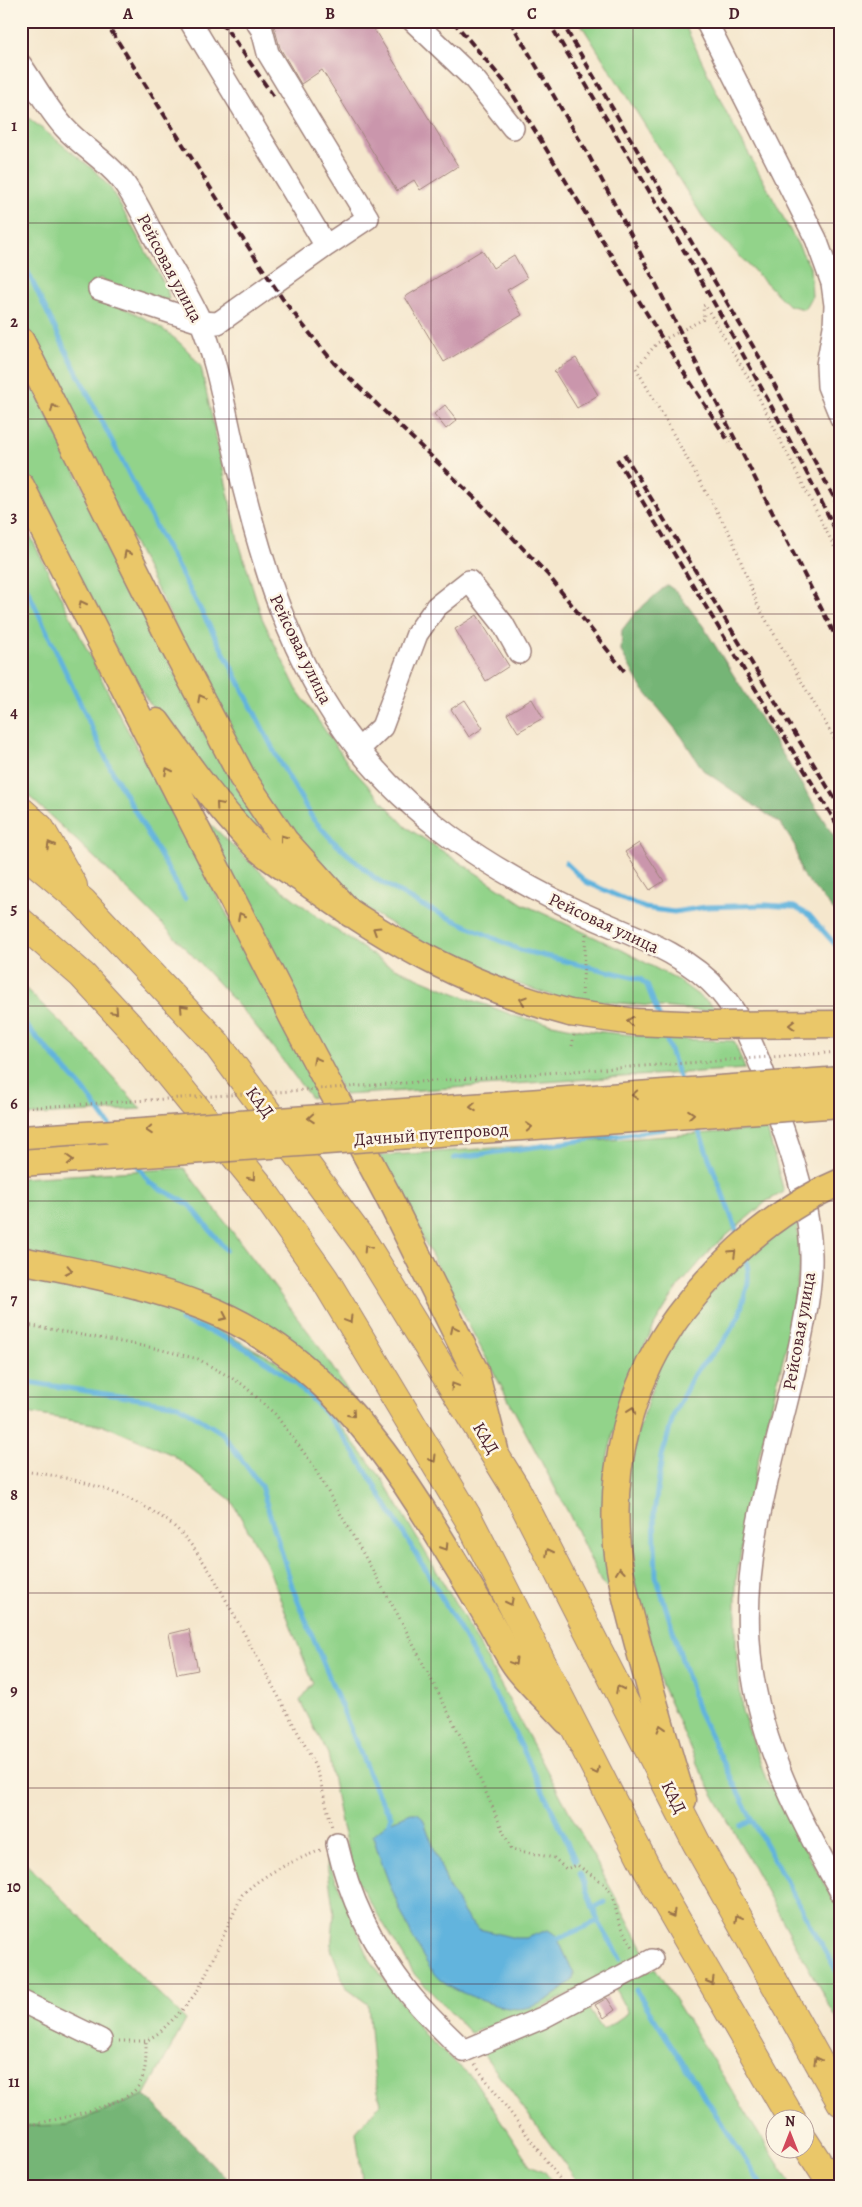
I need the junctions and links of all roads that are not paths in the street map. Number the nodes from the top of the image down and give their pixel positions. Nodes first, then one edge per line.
1 (190, 21) edge
2 (256, 21) edge
3 (413, 21) edge
4 (706, 21) edge
5 (21, 65) edge
6 (513, 128) dead end
7 (326, 246) junction
8 (99, 289) dead end
9 (200, 322) junction
10 (21, 341) edge
11 (841, 418) edge
12 (21, 486) edge
13 (105, 648) junction
14 (518, 653) dead end
15 (358, 750) junction
16 (21, 811) edge
17 (21, 850) edge
18 (83, 902) junction
19 (350, 914) junction
20 (21, 922) edge
21 (21, 941) edge
22 (82, 975) junction
23 (841, 1024) edge
24 (841, 1080) edge
25 (841, 1104) edge
26 (21, 1139) edge
27 (21, 1163) edge
28 (841, 1182) edge
29 (21, 1260) edge
30 (497, 1457) junction
31 (574, 1727) junction
32 (696, 1842) junction
33 (336, 1844) road end
34 (841, 1892) edge
35 (647, 1962) road end
36 (21, 2001) edge
37 (101, 2040) road end
38 (841, 2102) edge
39 (786, 2110) edge
40 (814, 2157) edge
41 (833, 2186) edge

1 - 7 street
2 - 7 street
3 - 6 street
4 - 11 street
5 - 9 street, Рейсовая улица
7 - 9 street
8 - 9 street
9 - 15 street, Рейсовая улица
19 -> 10 main road
13 -> 12 main road
19 -> 13 main road
30 -> 13 main road
14 - 15 street
15 - 34 street, Рейсовая улица
18 -> 16 highway
17 - 18 highway, КАД
30 -> 18 highway, КАД
23 -> 19 main road, bridge
20 - 22 highway
21 - 22 main road
22 -> 31 highway
24 -> 26 main road, Дачный путепровод, bridge
27 -> 25 main road, Дачный путепровод, bridge
32 -> 28 main road, bridge
29 -> 31 main road
32 -> 30 highway, КАД
31 -> 39 highway
38 -> 32 highway, КАД
33 - 35 street
36 - 37 street
40 - 41 highway

